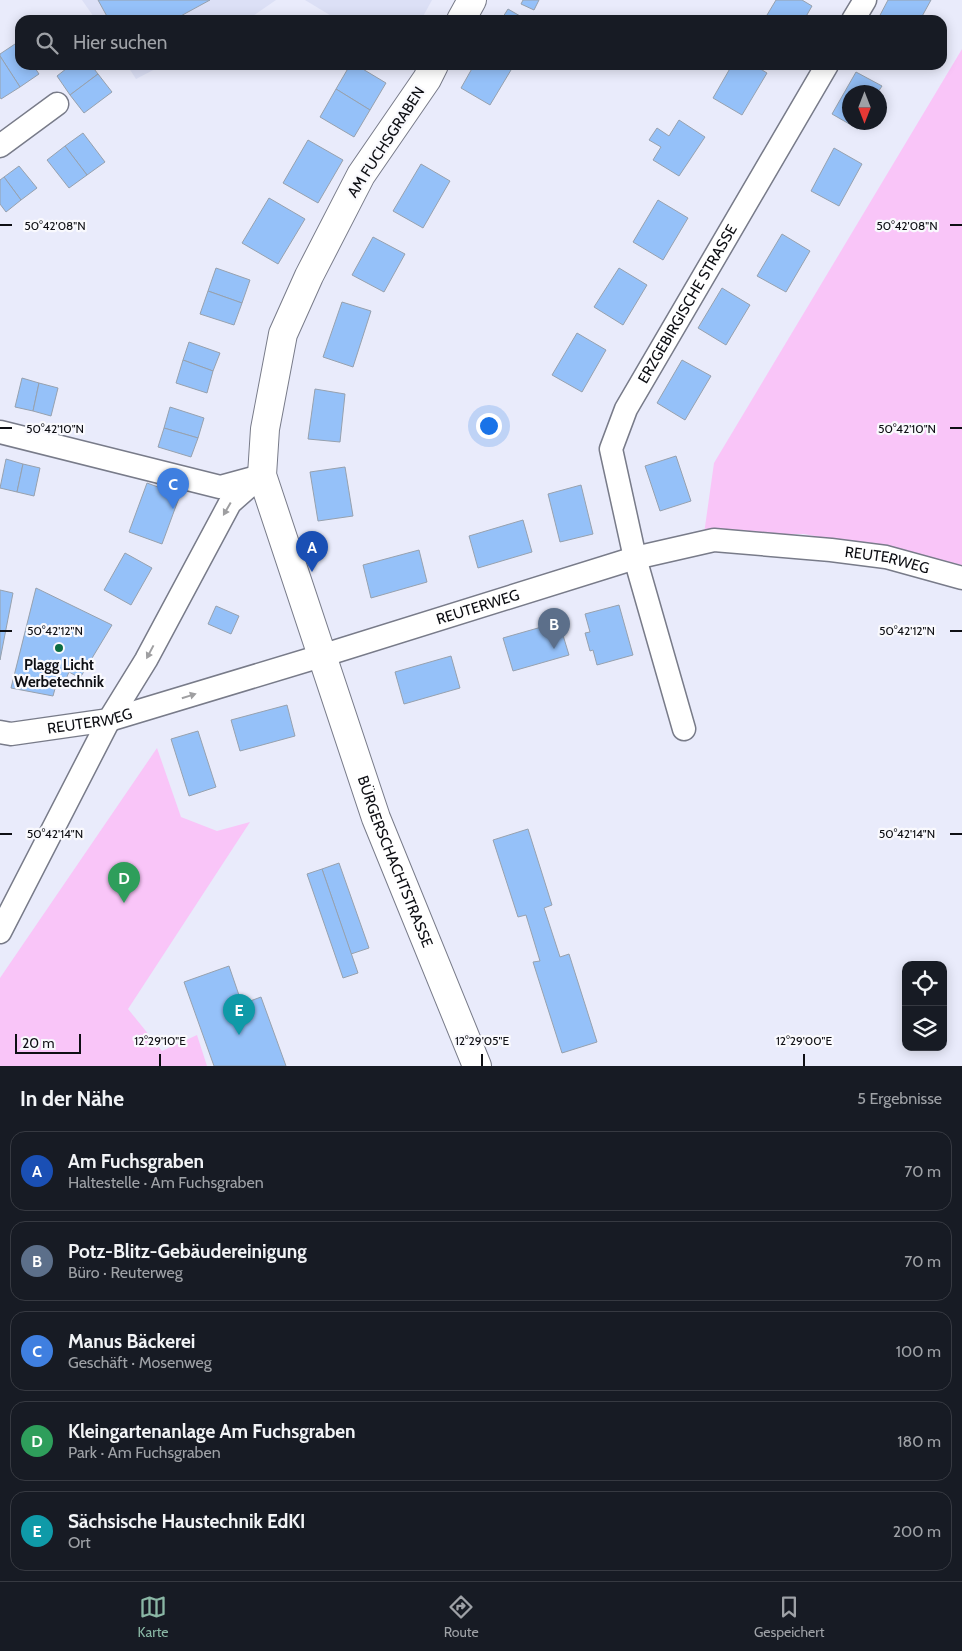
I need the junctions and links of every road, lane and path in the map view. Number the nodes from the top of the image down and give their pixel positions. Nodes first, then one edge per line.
1 (472, 0) edge
2 (865, 0) edge
3 (464, 15) edge
4 (856, 15) edge
5 (431, 70) edge
6 (824, 70) edge
7 (57, 104) dead end
8 (0, 146) edge
9 (0, 432) edge
10 (262, 475) junction
11 (635, 558) junction
12 (962, 578) edge
13 (321, 656) junction
14 (109, 720) junction
15 (684, 730) dead end
16 (0, 732) edge
17 (0, 932) edge
18 (477, 1066) edge

1 - 3 main road
2 - 4 street
5 - 10 main road, AM FUCHSGRABEN
6 - 11 street, ERZGEBIRGISCHE STRASSE
7 - 8 street
9 - 10 street
10 - 13 main road, AM FUCHSGRABEN
10 -> 14 street
11 - 12 street, REUTERWEG
11 - 13 street, REUTERWEG
11 - 15 street, ERZGEBIRGISCHE STRASSE
14 -> 13 street, REUTERWEG
13 - 18 main road, BÜRGERSCHACHTSTRASSE
14 - 16 street, REUTERWEG
14 - 17 street

